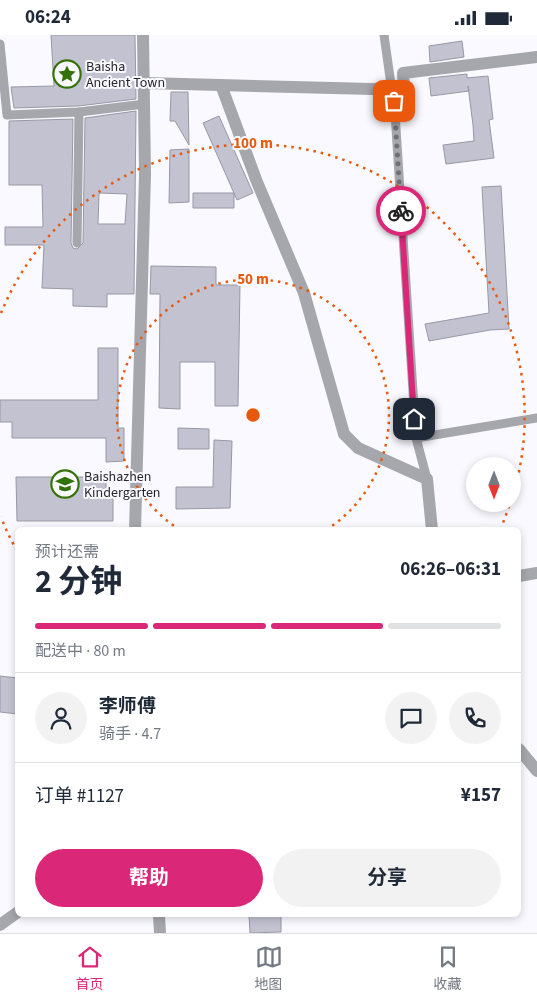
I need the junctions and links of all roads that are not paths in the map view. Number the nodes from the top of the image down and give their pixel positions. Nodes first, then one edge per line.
1 (143, 35) edge
2 (384, 35) edge
3 (0, 44) edge
4 (537, 57) edge
5 (145, 83) junction
6 (220, 85) junction
7 (392, 88) junction
8 (146, 104) junction
9 (79, 112) junction
10 (77, 243) dead end
11 (537, 418) edge
12 (416, 438) junction
13 (427, 479) junction
14 (135, 527) edge
15 (432, 527) edge
16 (537, 573) edge
17 (521, 576) edge
18 (521, 751) edge
19 (537, 771) edge
20 (15, 914) edge
21 (159, 917) edge
22 (0, 925) edge
23 (160, 933) edge

1 - 5 street
2 - 7 lane
3 - 9 lane
4 - 7 street
5 - 6 street
5 - 8 street
6 - 7 street
6 - 13 street
7 - 12 lane
8 - 9 lane
8 - 14 street
9 - 10 lane
11 - 12 lane
12 - 13 lane
13 - 15 street
16 - 17 street
18 - 19 street
20 - 22 street
21 - 23 street

